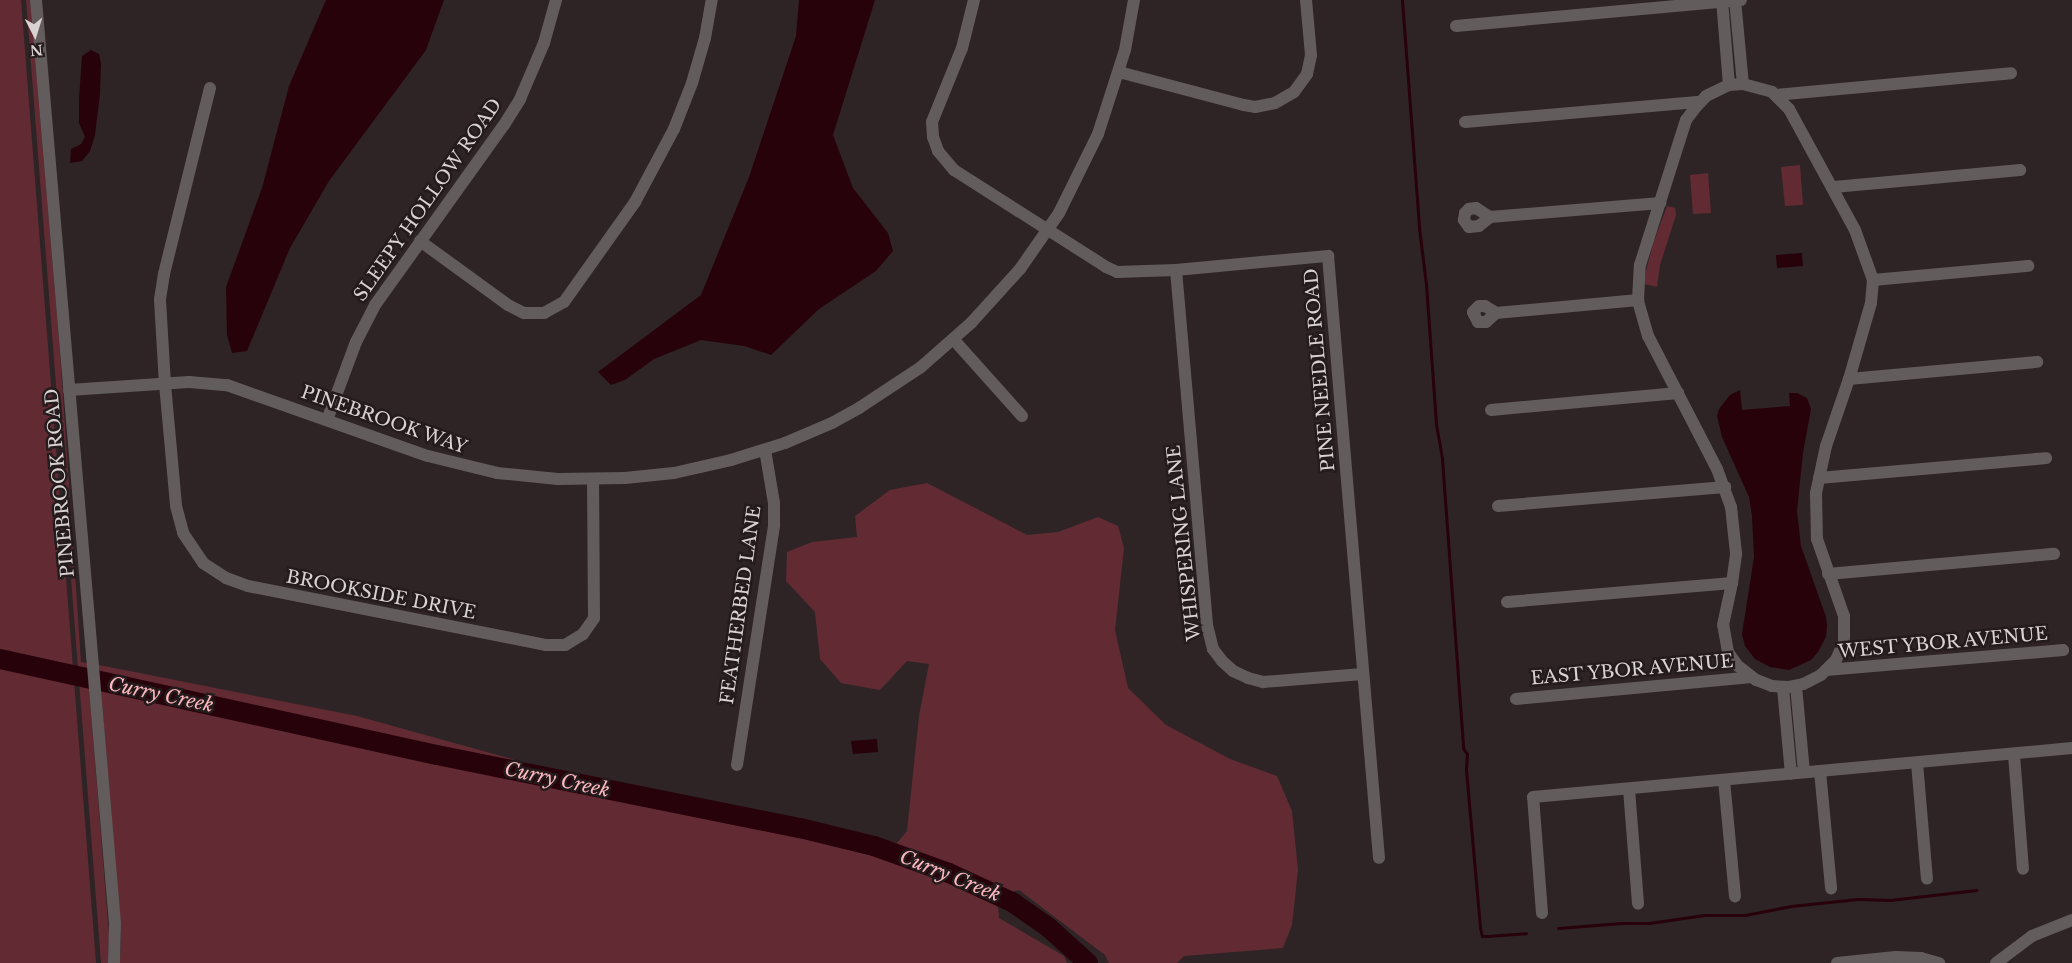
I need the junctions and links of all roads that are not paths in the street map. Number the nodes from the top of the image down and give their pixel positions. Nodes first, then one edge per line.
1 (36, 0) edge
2 (556, 0) edge
3 (712, 0) edge
4 (974, 0) edge
5 (1134, 0) edge
6 (1306, 0) edge
7 (1735, 0) edge
8 (1741, 0) edge
9 (1722, 1) edge
10 (1456, 26) dead end
11 (1119, 72) junction
12 (2011, 73) dead end
13 (1743, 84) junction
14 (1729, 85) junction
15 (210, 88) dead end
16 (1776, 95) junction
17 (1700, 102) junction
18 (1465, 122) dead end
19 (2020, 170) dead end
20 (1834, 187) junction
21 (1660, 202) junction
22 (1490, 217) dead end
23 (1047, 230) junction
24 (420, 241) junction
25 (2028, 266) dead end
26 (1176, 270) junction
27 (1873, 280) junction
28 (1638, 300) junction
29 (1496, 313) dead end
30 (954, 340) junction
31 (2037, 362) dead end
32 (1849, 379) junction
33 (164, 384) junction
34 (69, 390) junction
35 (1678, 393) junction
36 (1490, 410) dead end
37 (1022, 416) dead end
38 (327, 420) junction
39 (765, 450) junction
40 (2046, 458) dead end
41 (1819, 478) junction
42 (594, 480) junction
43 (1725, 487) junction
44 (1498, 506) dead end
45 (2054, 554) dead end
46 (1828, 574) junction
47 (1732, 582) junction
48 (1507, 602) dead end
49 (2063, 650) dead end
50 (1826, 670) junction
51 (1364, 674) junction
52 (1752, 677) junction
53 (1789, 687) junction
54 (1516, 699) dead end
55 (2072, 748) edge
56 (2014, 755) junction
57 (1917, 762) junction
58 (736, 765) dead end
59 (1820, 771) junction
60 (1797, 773) junction
61 (1724, 780) junction
62 (1629, 789) junction
63 (1379, 858) dead end
64 (2023, 869) dead end
65 (1927, 879) dead end
66 (1831, 888) dead end
67 (1735, 896) dead end
68 (1638, 904) dead end
69 (1542, 913) dead end
70 (2072, 920) edge
71 (114, 963) edge
72 (1839, 963) edge
73 (1939, 963) edge
74 (1996, 963) edge

1 - 34 street, PINEBROOK ROAD
2 - 24 street, SLEEPY HOLLOW ROAD
3 - 24 street
4 - 23 street, PINE NEEDLE ROAD
5 - 11 street, PINEBROOK WAY
6 - 11 street
7 - 8 street
7 - 9 street
7 - 13 street
9 - 10 street
9 - 14 street
11 - 23 street, PINEBROOK WAY
12 - 16 street
13 - 14 street
13 - 16 street
14 - 17 street
15 - 33 street, BROOKSIDE DRIVE
16 - 20 street
17 - 18 street
17 - 21 street
19 - 20 street
20 - 27 street
21 - 22 street
21 - 28 street
23 - 26 street, PINE NEEDLE ROAD
23 - 30 street, PINEBROOK WAY
24 - 38 street, SLEEPY HOLLOW ROAD
25 - 27 street
26 - 51 street, WHISPERING LANE
26 - 51 street, PINE NEEDLE ROAD
27 - 32 street
28 - 29 street
28 - 35 street
30 - 37 street
30 - 39 street, PINEBROOK WAY
31 - 32 street
32 - 41 street
33 - 34 street, PINEBROOK WAY
33 - 38 street, PINEBROOK WAY
33 - 42 street, BROOKSIDE DRIVE
34 - 71 street, PINEBROOK ROAD
35 - 36 street
35 - 43 street
38 - 42 street, PINEBROOK WAY
39 - 42 street, PINEBROOK WAY
39 - 58 street, FEATHERBED LANE
40 - 41 street
41 - 46 street
43 - 44 street
43 - 47 street
45 - 46 street
46 - 50 street
47 - 48 street
47 - 52 street
49 - 50 street, WEST YBOR AVENUE
50 - 53 street
51 - 63 street, PINE NEEDLE ROAD
52 - 53 street
52 - 54 street, EAST YBOR AVENUE
53 - 60 street
55 - 56 street
56 - 57 street
56 - 64 street
57 - 59 street
57 - 65 street
59 - 60 street
59 - 66 street
60 - 61 street
61 - 62 street
61 - 67 street
62 - 68 street
62 - 69 street
70 - 74 street
72 - 73 street

